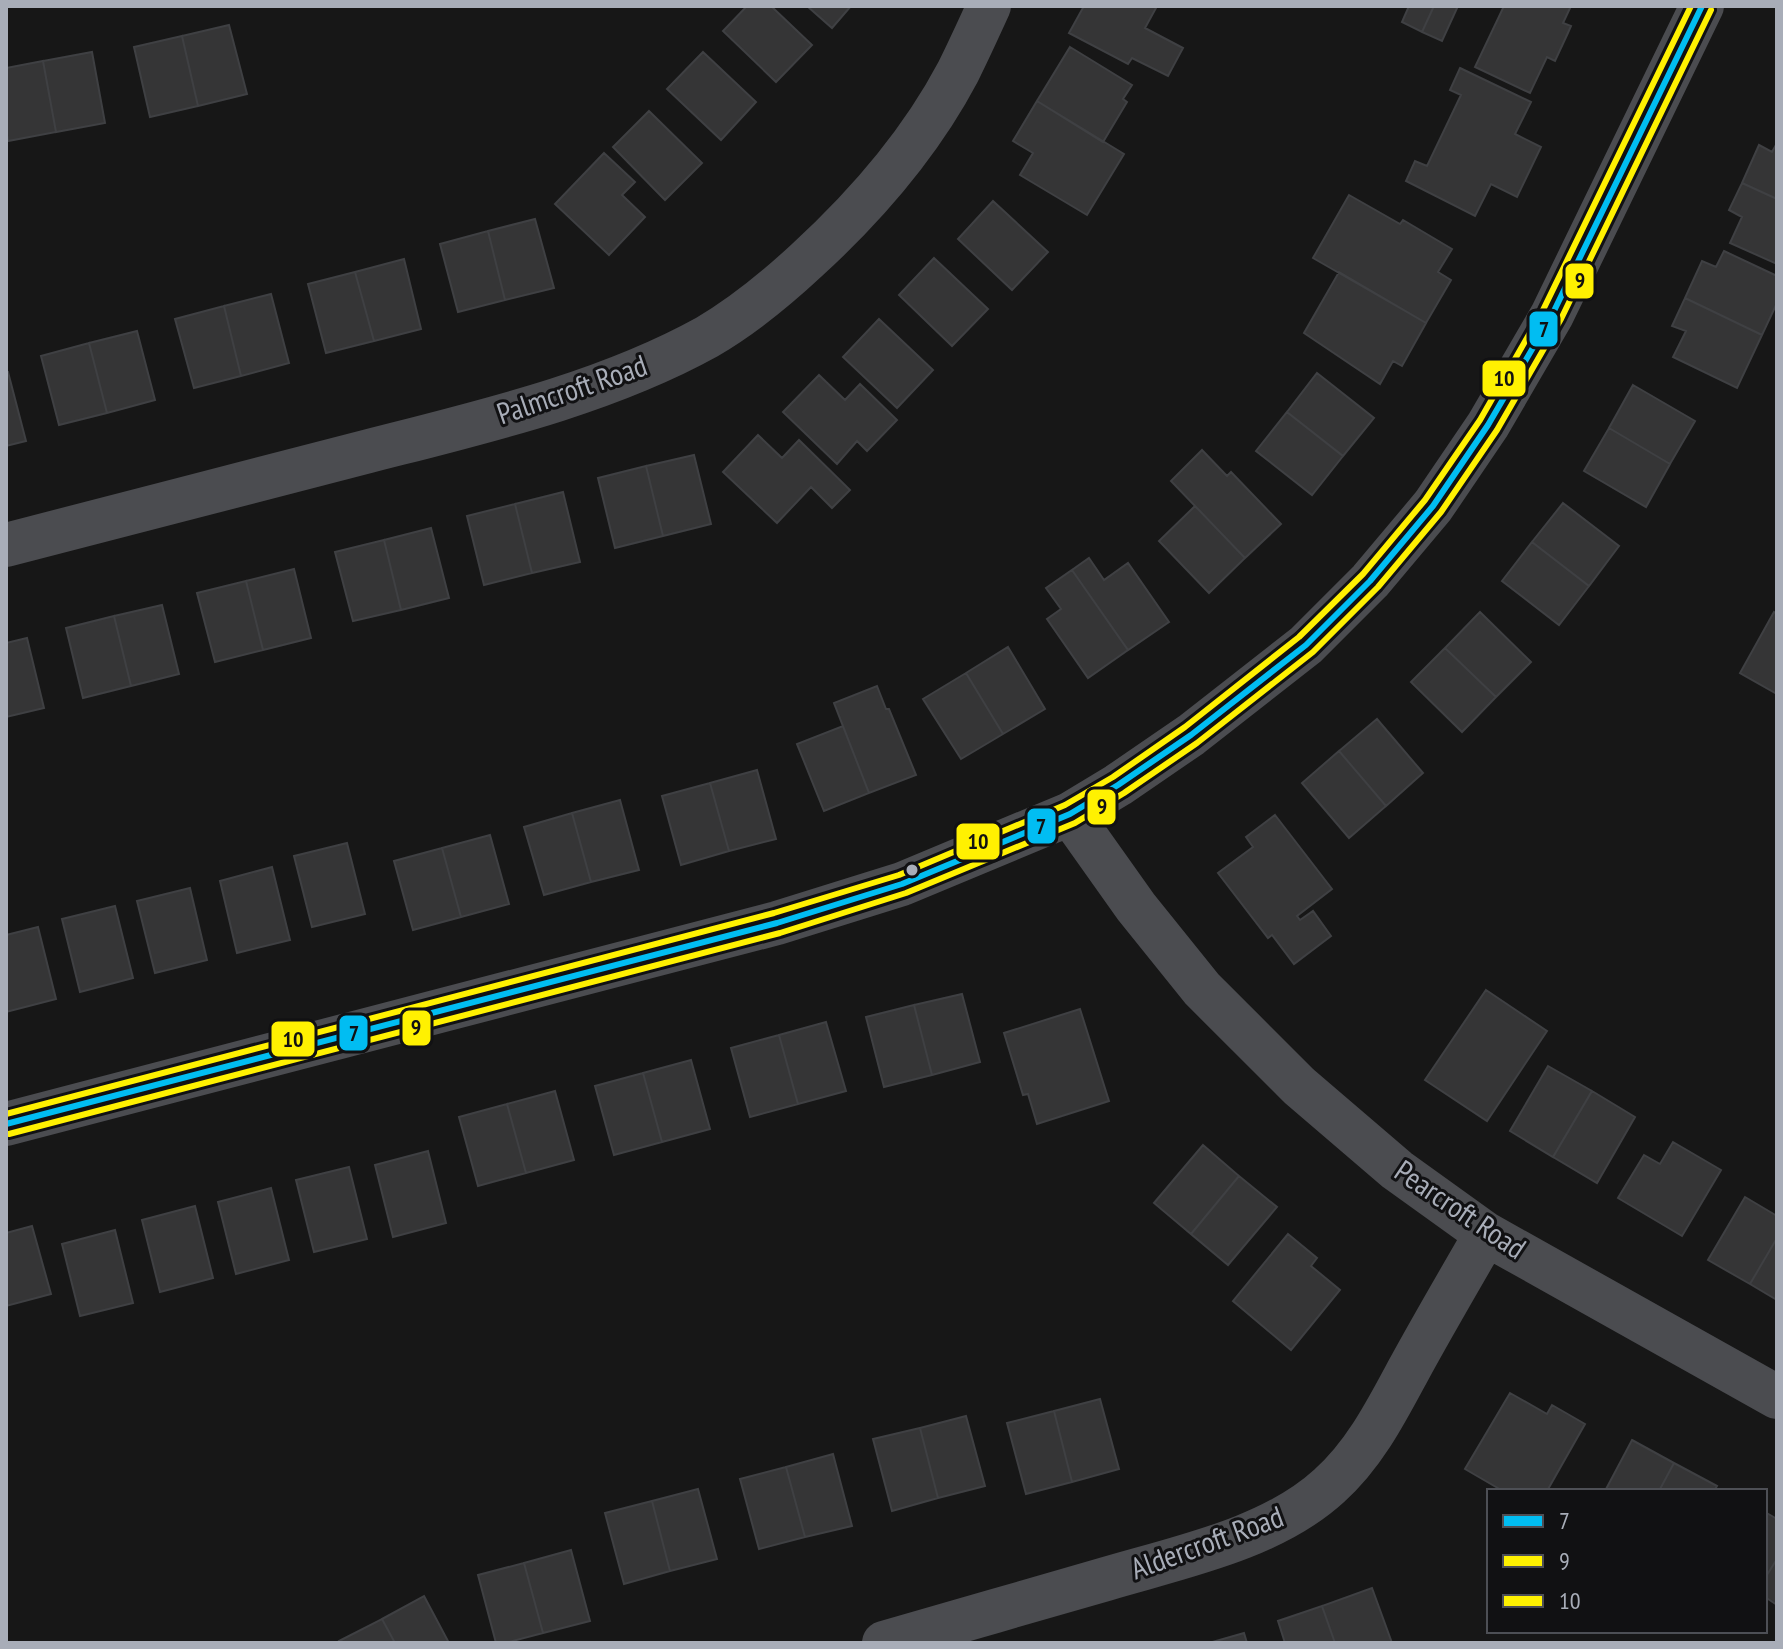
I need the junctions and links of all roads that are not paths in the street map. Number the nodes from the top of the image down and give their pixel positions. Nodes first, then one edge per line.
1 (989, 6) edge
2 (1702, 6) edge
3 (6, 545) edge
4 (1070, 814) junction
5 (6, 1124) edge
6 (1486, 1234) junction
7 (1777, 1397) edge
8 (884, 1643) edge

1 - 3 street, Palmcroft Road
2 - 4 street
4 - 5 street
4 - 6 street, Pearcroft Road
6 - 7 street, Pearcroft Road
6 - 8 street, Aldercroft Road

